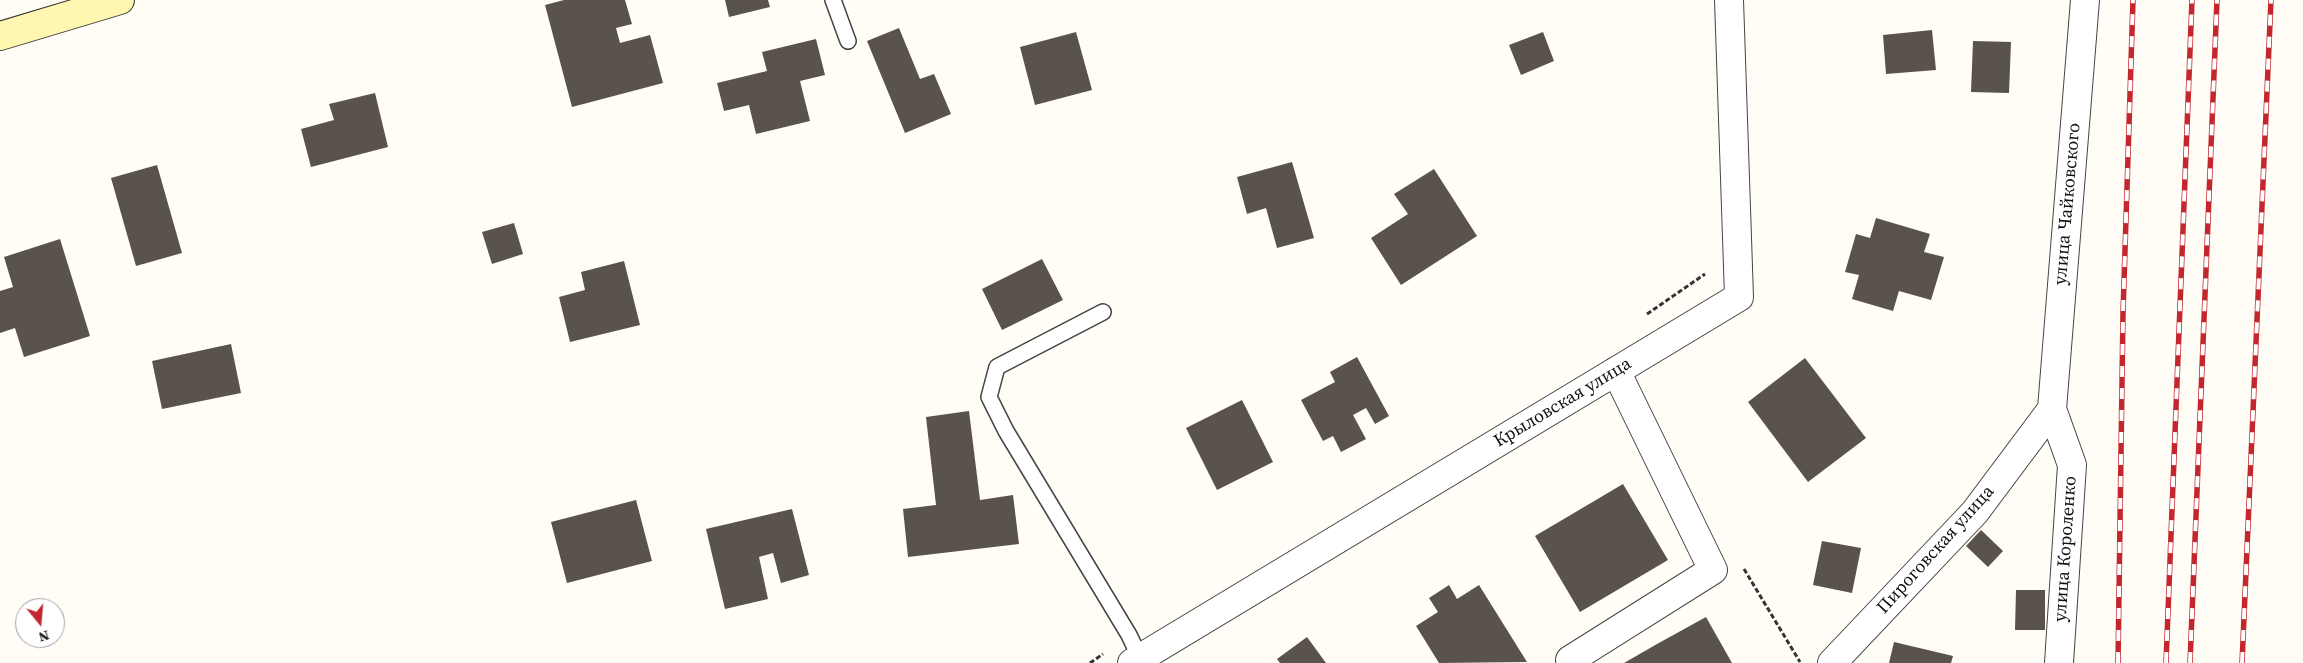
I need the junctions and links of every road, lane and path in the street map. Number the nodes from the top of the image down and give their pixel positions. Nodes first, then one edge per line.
1 (120, 0) edge
2 (833, 0) edge
3 (1729, 0) edge
4 (2085, 0) edge
5 (63, 8) edge
6 (0, 36) edge
7 (848, 40) dead end
8 (1707, 267) dead end
9 (1103, 312) dead end
10 (1645, 315) dead end
11 (1616, 371) junction
12 (2052, 409) junction
13 (1134, 652) edge
14 (1570, 660) dead end
15 (1090, 663) edge
16 (1832, 663) edge
17 (2059, 663) edge

1 - 5 street
2 - 7 lane
3 - 11 street, Крыловская улица
4 - 12 street, улица Чайковского
5 - 6 street
8 - 10 path
9 - 13 lane
11 - 13 street, Крыловская улица
11 - 14 street
12 - 16 street, Пироговская улица
12 - 17 street, улица Короленко
13 - 15 path

